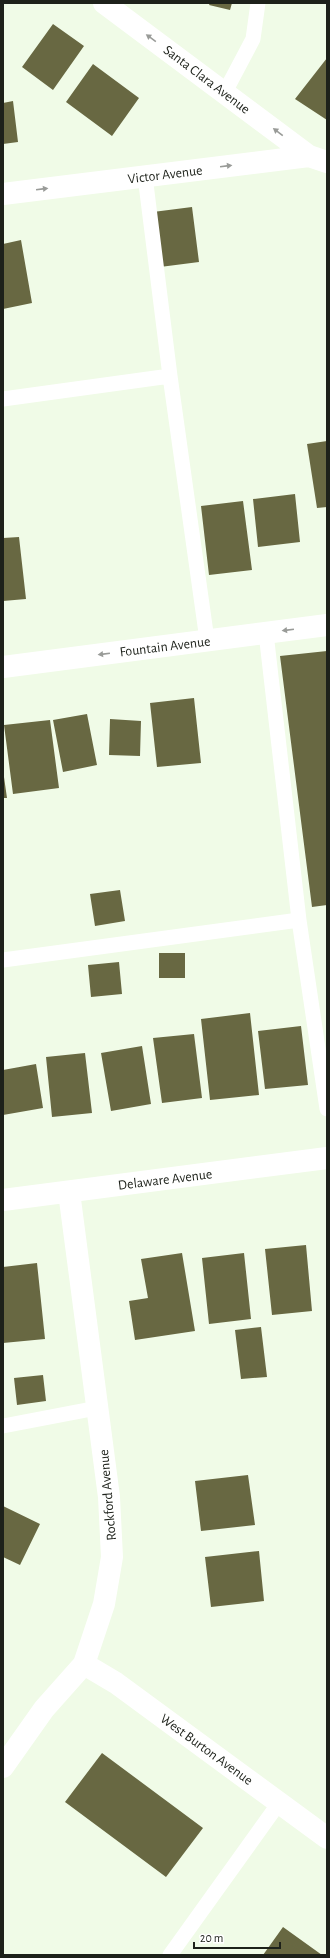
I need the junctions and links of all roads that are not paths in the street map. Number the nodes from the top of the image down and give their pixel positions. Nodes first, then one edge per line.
1 (104, 3) edge
2 (258, 3) edge
3 (225, 92) junction
4 (318, 159) edge
5 (145, 176) junction
6 (3, 194) edge
7 (170, 376) junction
8 (3, 399) edge
9 (327, 625) edge
10 (266, 633) junction
11 (207, 640) junction
12 (3, 667) edge
13 (299, 920) junction
14 (3, 960) edge
15 (327, 1109) edge
16 (327, 1158) edge
17 (69, 1192) junction
18 (3, 1200) edge
19 (97, 1408) junction
20 (3, 1426) edge
21 (84, 1664) junction
22 (3, 1767) edge
23 (279, 1803) junction
24 (327, 1838) edge
25 (170, 1955) edge

3 -> 1 street, Santa Clara Avenue
2 - 3 lane
4 -> 3 street, Santa Clara Avenue
5 -> 4 street, Victor Avenue
6 -> 5 street, Victor Avenue
5 - 7 lane
7 - 8 lane
7 - 11 lane
9 -> 10 street, Fountain Avenue
10 - 11 street, Fountain Avenue
10 - 13 lane
11 -> 12 street, Fountain Avenue
13 - 14 lane
13 - 15 lane
16 - 17 street, Delaware Avenue
17 - 18 street, Delaware Avenue
17 - 19 street, Rockford Avenue
19 - 20 lane
19 - 21 street, Rockford Avenue
21 - 22 street, Rockford Avenue
21 - 23 street, West Burton Avenue
23 - 24 street, West Burton Avenue
23 - 25 lane

